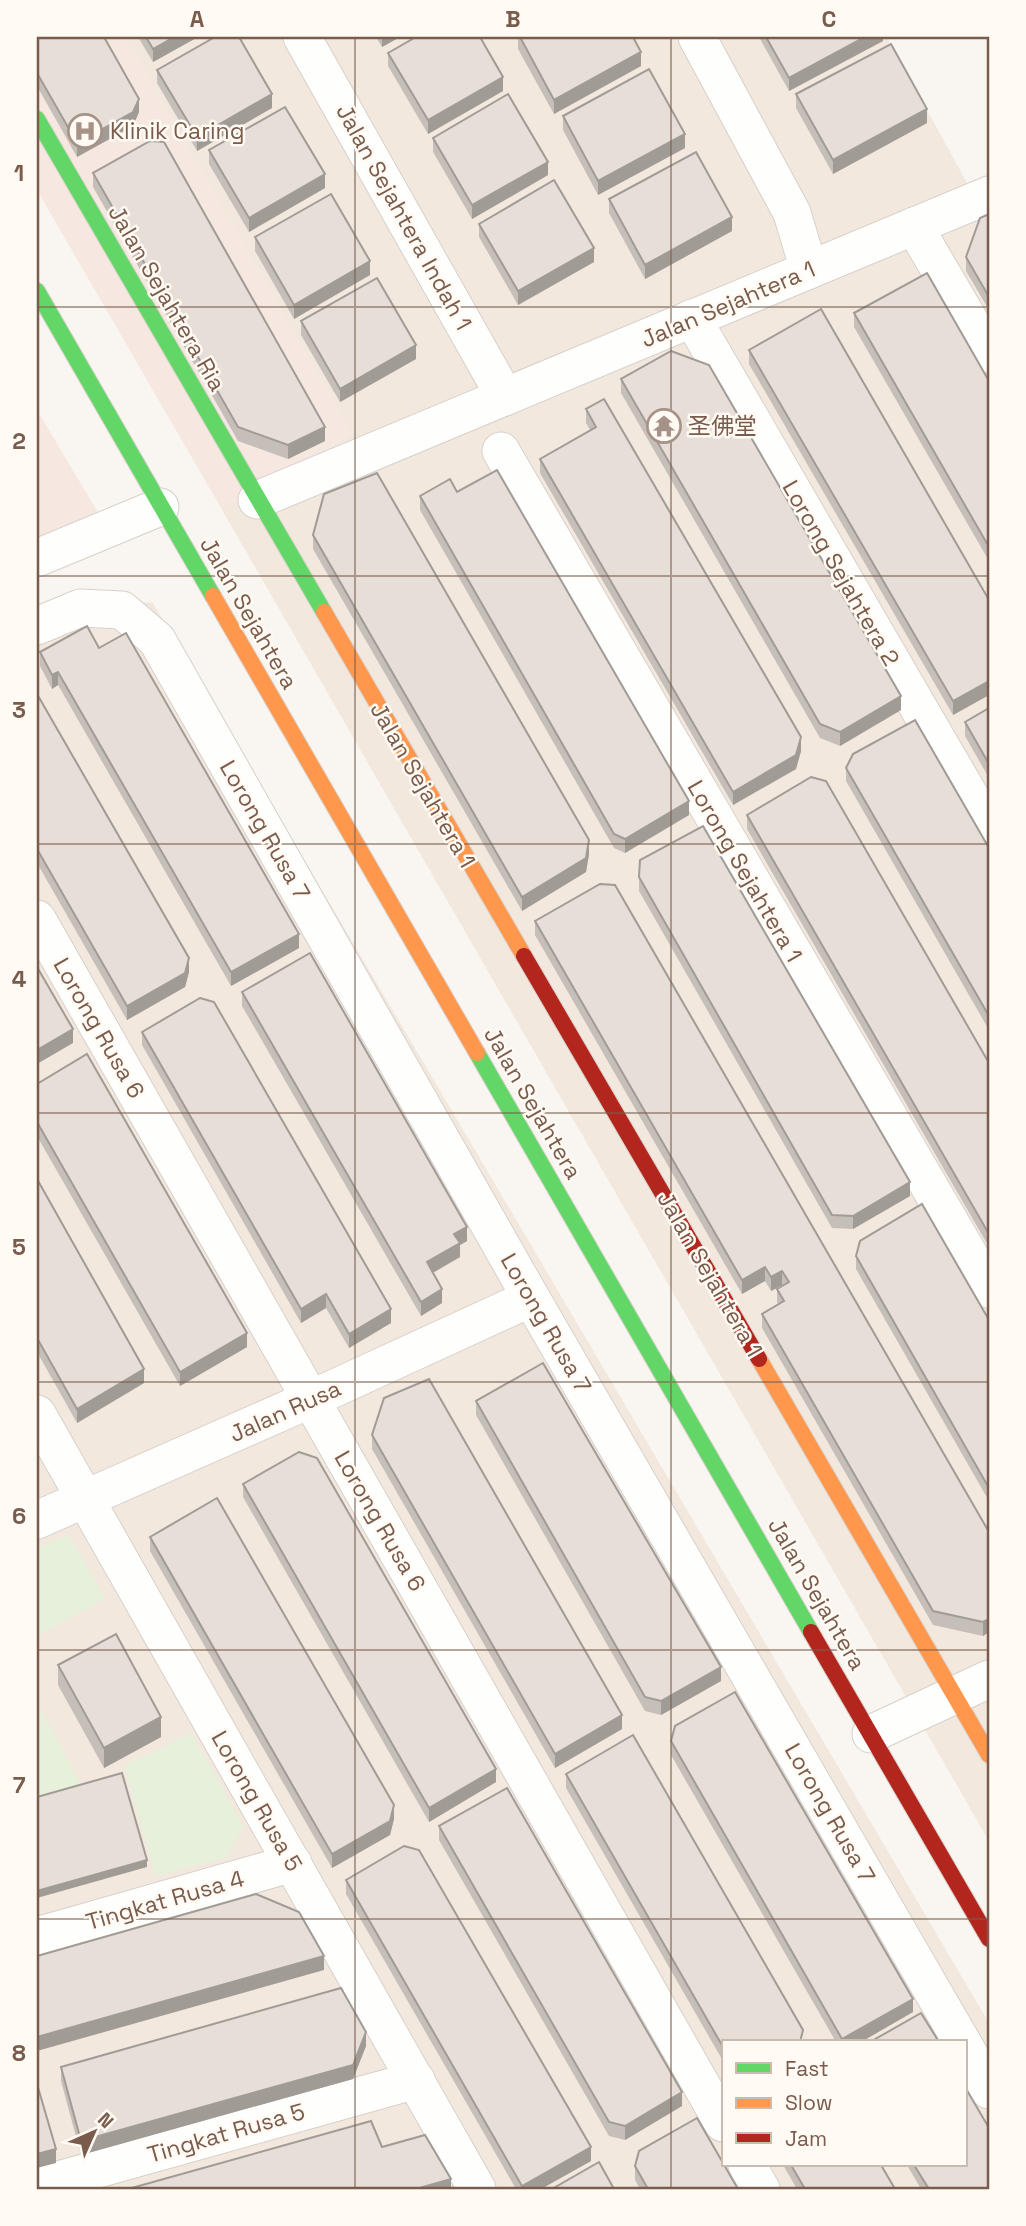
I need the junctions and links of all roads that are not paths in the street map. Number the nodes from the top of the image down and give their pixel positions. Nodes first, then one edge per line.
1 (302, 37) edge
2 (697, 37) edge
3 (37, 119) edge
4 (989, 195) edge
5 (914, 226) junction
6 (809, 270) junction
7 (37, 291) edge
8 (692, 318) junction
9 (989, 355) edge
10 (505, 397) junction
11 (501, 452) dead end
12 (257, 500) junction
13 (160, 507) junction
14 (37, 558) edge
15 (37, 626) edge
16 (989, 829) edge
17 (37, 919) edge
18 (989, 1289) edge
19 (531, 1298) junction
20 (310, 1399) junction
21 (37, 1413) edge
22 (85, 1500) junction
23 (37, 1520) edge
24 (989, 1679) edge
25 (955, 1695) junction
26 (871, 1734) junction
27 (989, 1755) edge
28 (293, 1863) junction
29 (37, 1936) edge
30 (989, 1939) edge
31 (961, 2040) edge
32 (967, 2051) edge
33 (415, 2080) junction
34 (989, 2090) edge
35 (722, 2121) edge
36 (748, 2166) edge
37 (37, 2186) edge
38 (477, 2189) edge
39 (761, 2189) edge

1 - 10 street, Jalan Sejahtera Indah 1
2 - 6 street
3 - 12 main road, Jalan Sejahtera Ria
4 - 5 street, Jalan Sejahtera 1
5 - 6 street, Jalan Sejahtera 1
5 - 9 street
6 - 8 street, Jalan Sejahtera 1
7 - 13 main road, Jalan Sejahtera
8 - 10 street, Jalan Sejahtera 1
8 - 16 street, Lorong Sejahtera 2
10 - 12 street, Jalan Sejahtera 1
11 - 18 street, Lorong Sejahtera 1
12 - 25 main road, Jalan Sejahtera 1
13 - 14 street
13 - 26 main road, Jalan Sejahtera
15 - 19 street, Lorong Rusa 7
17 - 20 street, Lorong Rusa 6
19 - 20 street, Jalan Rusa
19 - 31 street, Lorong Rusa 7
20 - 22 street, Jalan Rusa
20 - 35 street, Lorong Rusa 6
21 - 22 street, Lorong Rusa 5
22 - 23 street, Jalan Rusa
22 - 28 street, Lorong Rusa 5
24 - 25 street
25 - 26 street
25 - 27 main road, Jalan Sejahtera 1
26 - 30 main road, Jalan Sejahtera
28 - 29 street, Tingkat Rusa 4
28 - 33 street, Lorong Rusa 5
32 - 34 street
33 - 37 street, Tingkat Rusa 5
33 - 38 street, Lorong Rusa 5
36 - 39 street

